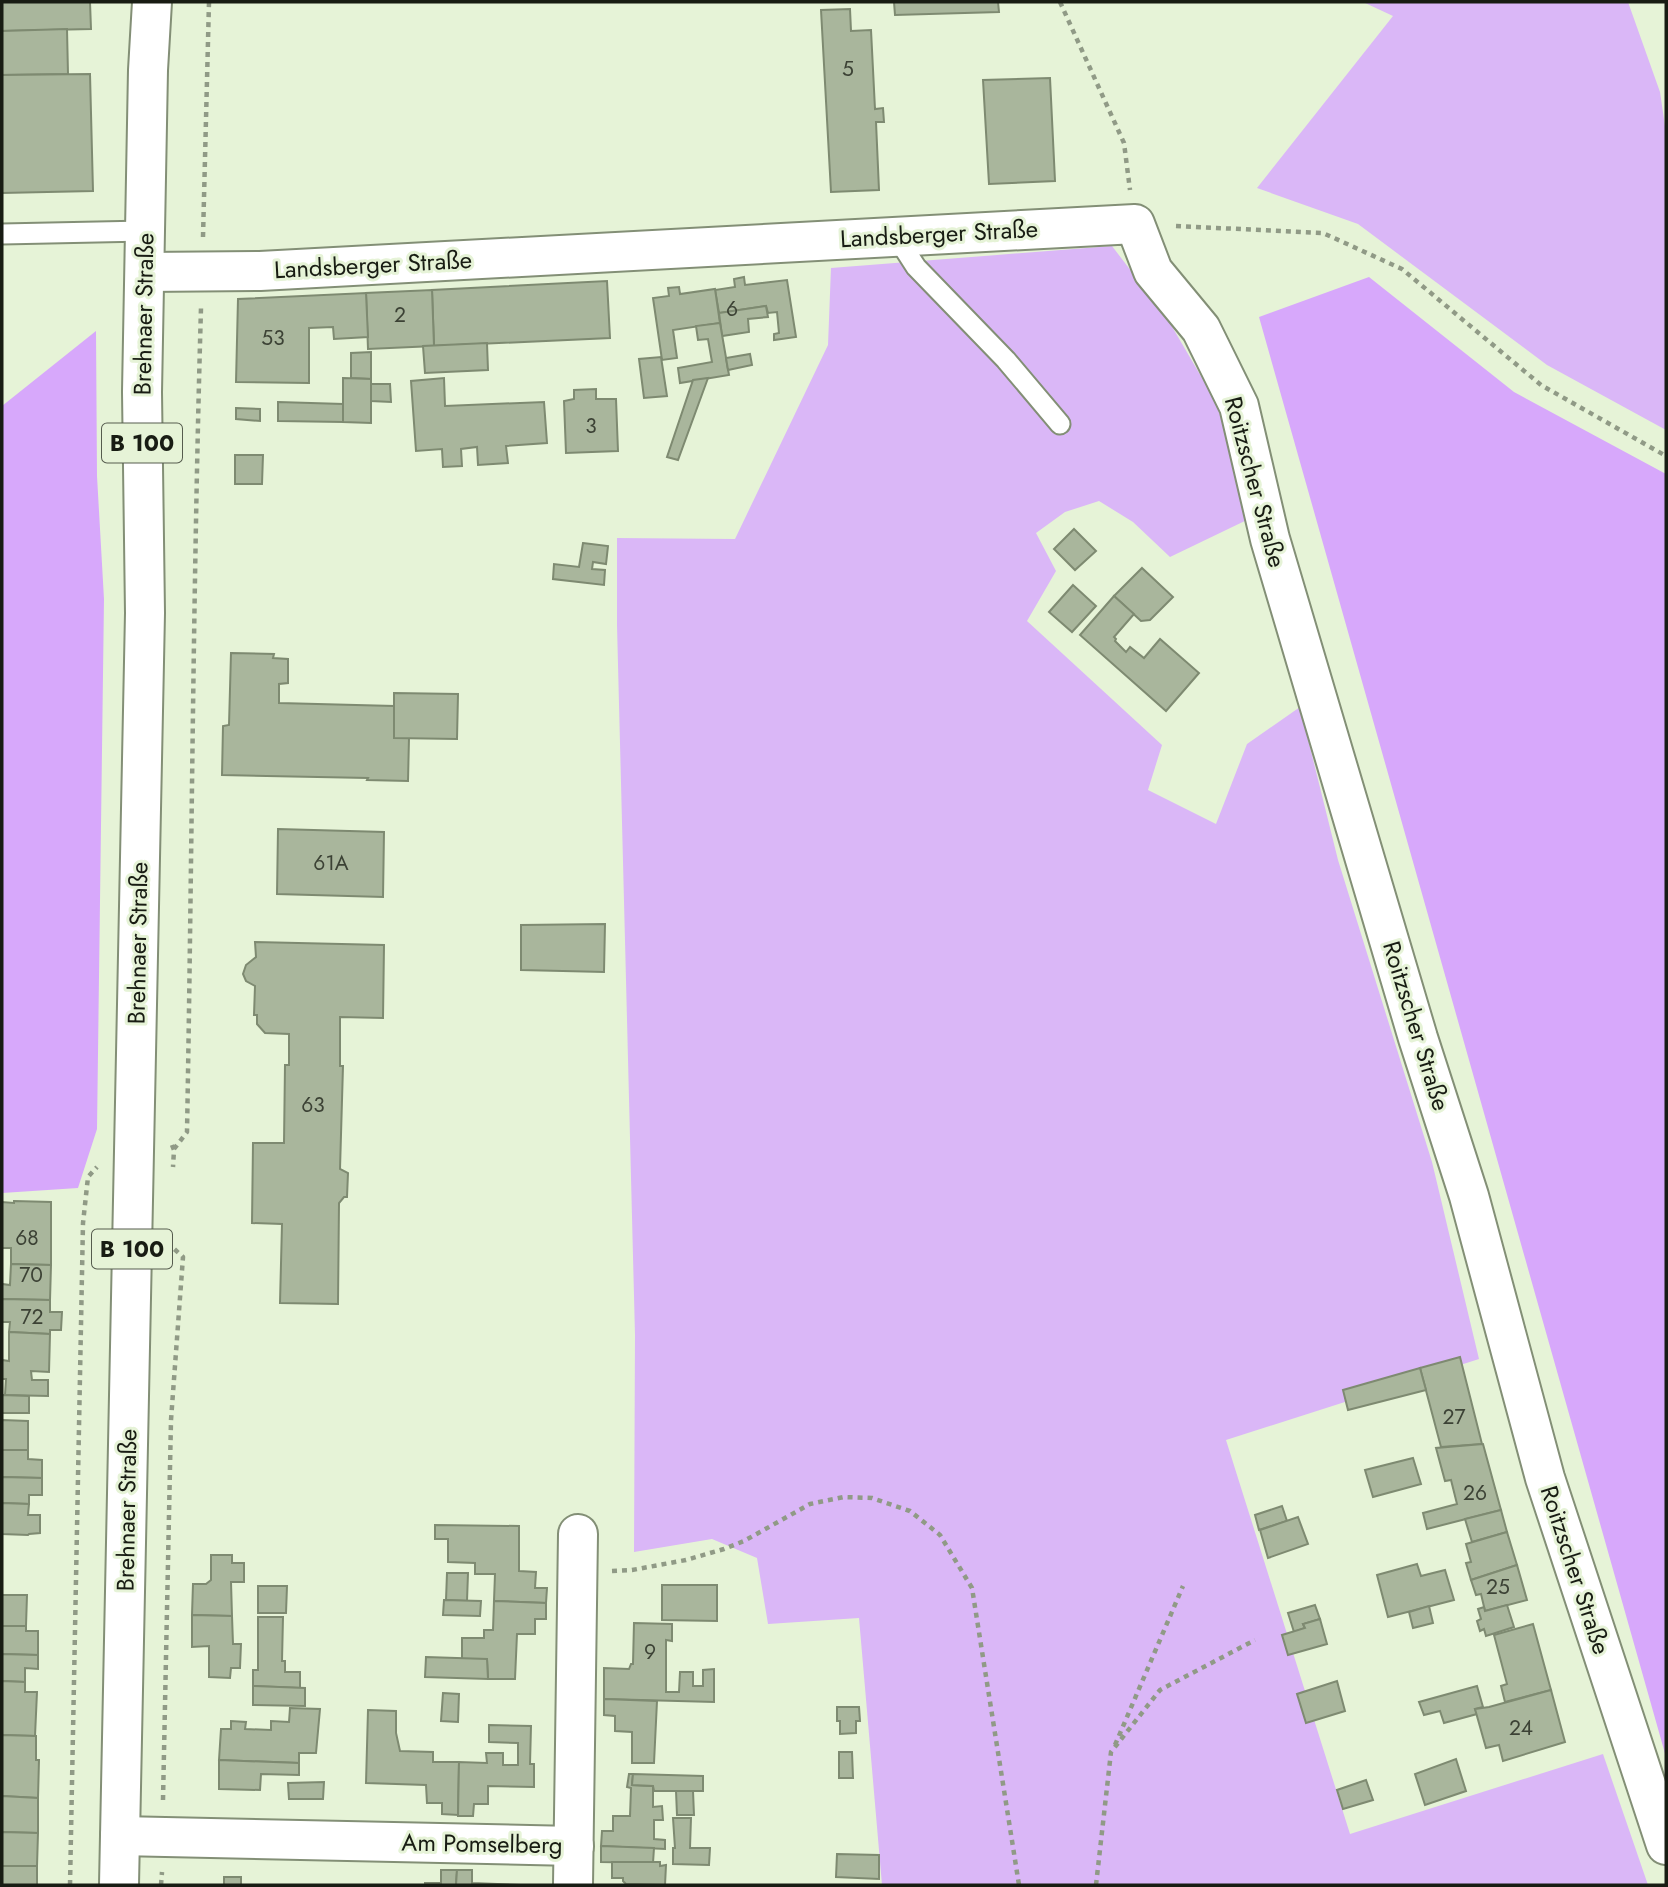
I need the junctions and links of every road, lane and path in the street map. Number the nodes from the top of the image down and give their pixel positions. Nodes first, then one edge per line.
1 (152, 2) edge
2 (209, 2) edge
3 (1060, 2) edge
4 (1135, 224) junction
5 (145, 231) junction
6 (2, 234) edge
7 (896, 236) junction
8 (145, 272) junction
9 (202, 272) junction
10 (1060, 424) dead end
11 (1666, 456) edge
12 (135, 1121) junction
13 (174, 1150) dead end
14 (172, 1247) dead end
15 (578, 1534) dead end
16 (577, 1573) junction
17 (1183, 1586) dead end
18 (1255, 1640) dead end
19 (1111, 1752) junction
20 (120, 1836) junction
21 (163, 1838) junction
22 (1666, 1845) edge
23 (574, 1846) junction
24 (70, 1885) edge
25 (119, 1885) edge
26 (161, 1885) edge
27 (573, 1885) edge
28 (1019, 1885) edge
29 (1096, 1885) edge

1 - 5 street, Brehnaer Straße / B 100
2 - 9 path
3 - 4 path
4 - 7 street, Landsberger Straße
4 - 11 path
4 - 22 street, Roitzscher Straße
5 - 6 lane
5 - 8 street, Brehnaer Straße / B 100
7 - 9 street, Landsberger Straße
7 - 10 lane
8 - 9 street, Landsberger Straße
8 - 12 street, Brehnaer Straße / B 100
9 - 13 path
12 - 20 street, Brehnaer Straße / B 100
12 - 24 path
14 - 21 path
15 - 16 street, Am Pomselberg
16 - 23 street, Am Pomselberg
16 - 28 path
17 - 19 path
18 - 19 path
19 - 29 path
20 - 21 street, Am Pomselberg
20 - 25 street, Brehnaer Straße / B 100
21 - 23 street, Am Pomselberg
21 - 26 path
23 - 27 street

